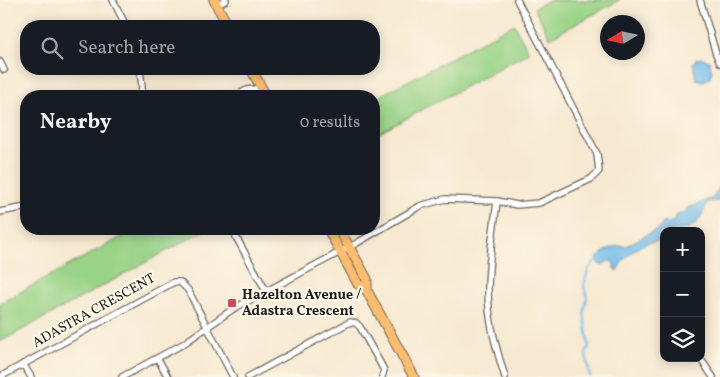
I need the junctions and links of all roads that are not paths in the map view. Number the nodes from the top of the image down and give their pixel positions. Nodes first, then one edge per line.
1 (113, 0) edge
2 (226, 0) edge
3 (517, 0) edge
4 (700, 0) edge
5 (215, 2) edge
6 (123, 20) edge
7 (225, 20) edge
8 (0, 62) edge
9 (720, 63) edge
10 (4, 70) dead end
11 (141, 75) edge
12 (254, 75) edge
13 (141, 90) edge
14 (263, 90) edge
15 (497, 201) junction
16 (20, 208) edge
17 (0, 212) edge
18 (380, 229) edge
19 (236, 235) edge
20 (331, 235) edge
21 (343, 235) edge
22 (370, 235) edge
23 (350, 247) junction
24 (340, 252) junction
25 (367, 290) junction
26 (266, 291) junction
27 (208, 327) junction
28 (158, 359) junction
29 (703, 362) edge
30 (23, 364) junction
31 (0, 377) edge
32 (31, 377) edge
33 (122, 377) edge
34 (168, 377) edge
35 (233, 377) edge
36 (248, 377) edge
37 (382, 377) edge
38 (414, 377) edge
39 (505, 377) edge
40 (713, 377) edge

1 - 6 street
2 - 5 street
3 - 15 street
4 - 9 street
5 - 7 main road
8 - 10 street
11 - 13 street
12 - 14 main road
15 - 18 street
15 - 39 street
16 - 17 street
19 - 26 street
20 - 24 main road
21 - 23 main road
22 - 23 street
23 - 24 street
23 - 25 main road
24 - 25 main road
24 - 26 street
25 - 38 main road
26 - 27 street
27 - 28 street
27 - 30 street, ADASTRA CRESCENT
27 - 35 street
28 - 33 street
28 - 34 street
29 - 40 street
30 - 31 street, ADASTRA CRESCENT
30 - 32 street
36 - 37 street

